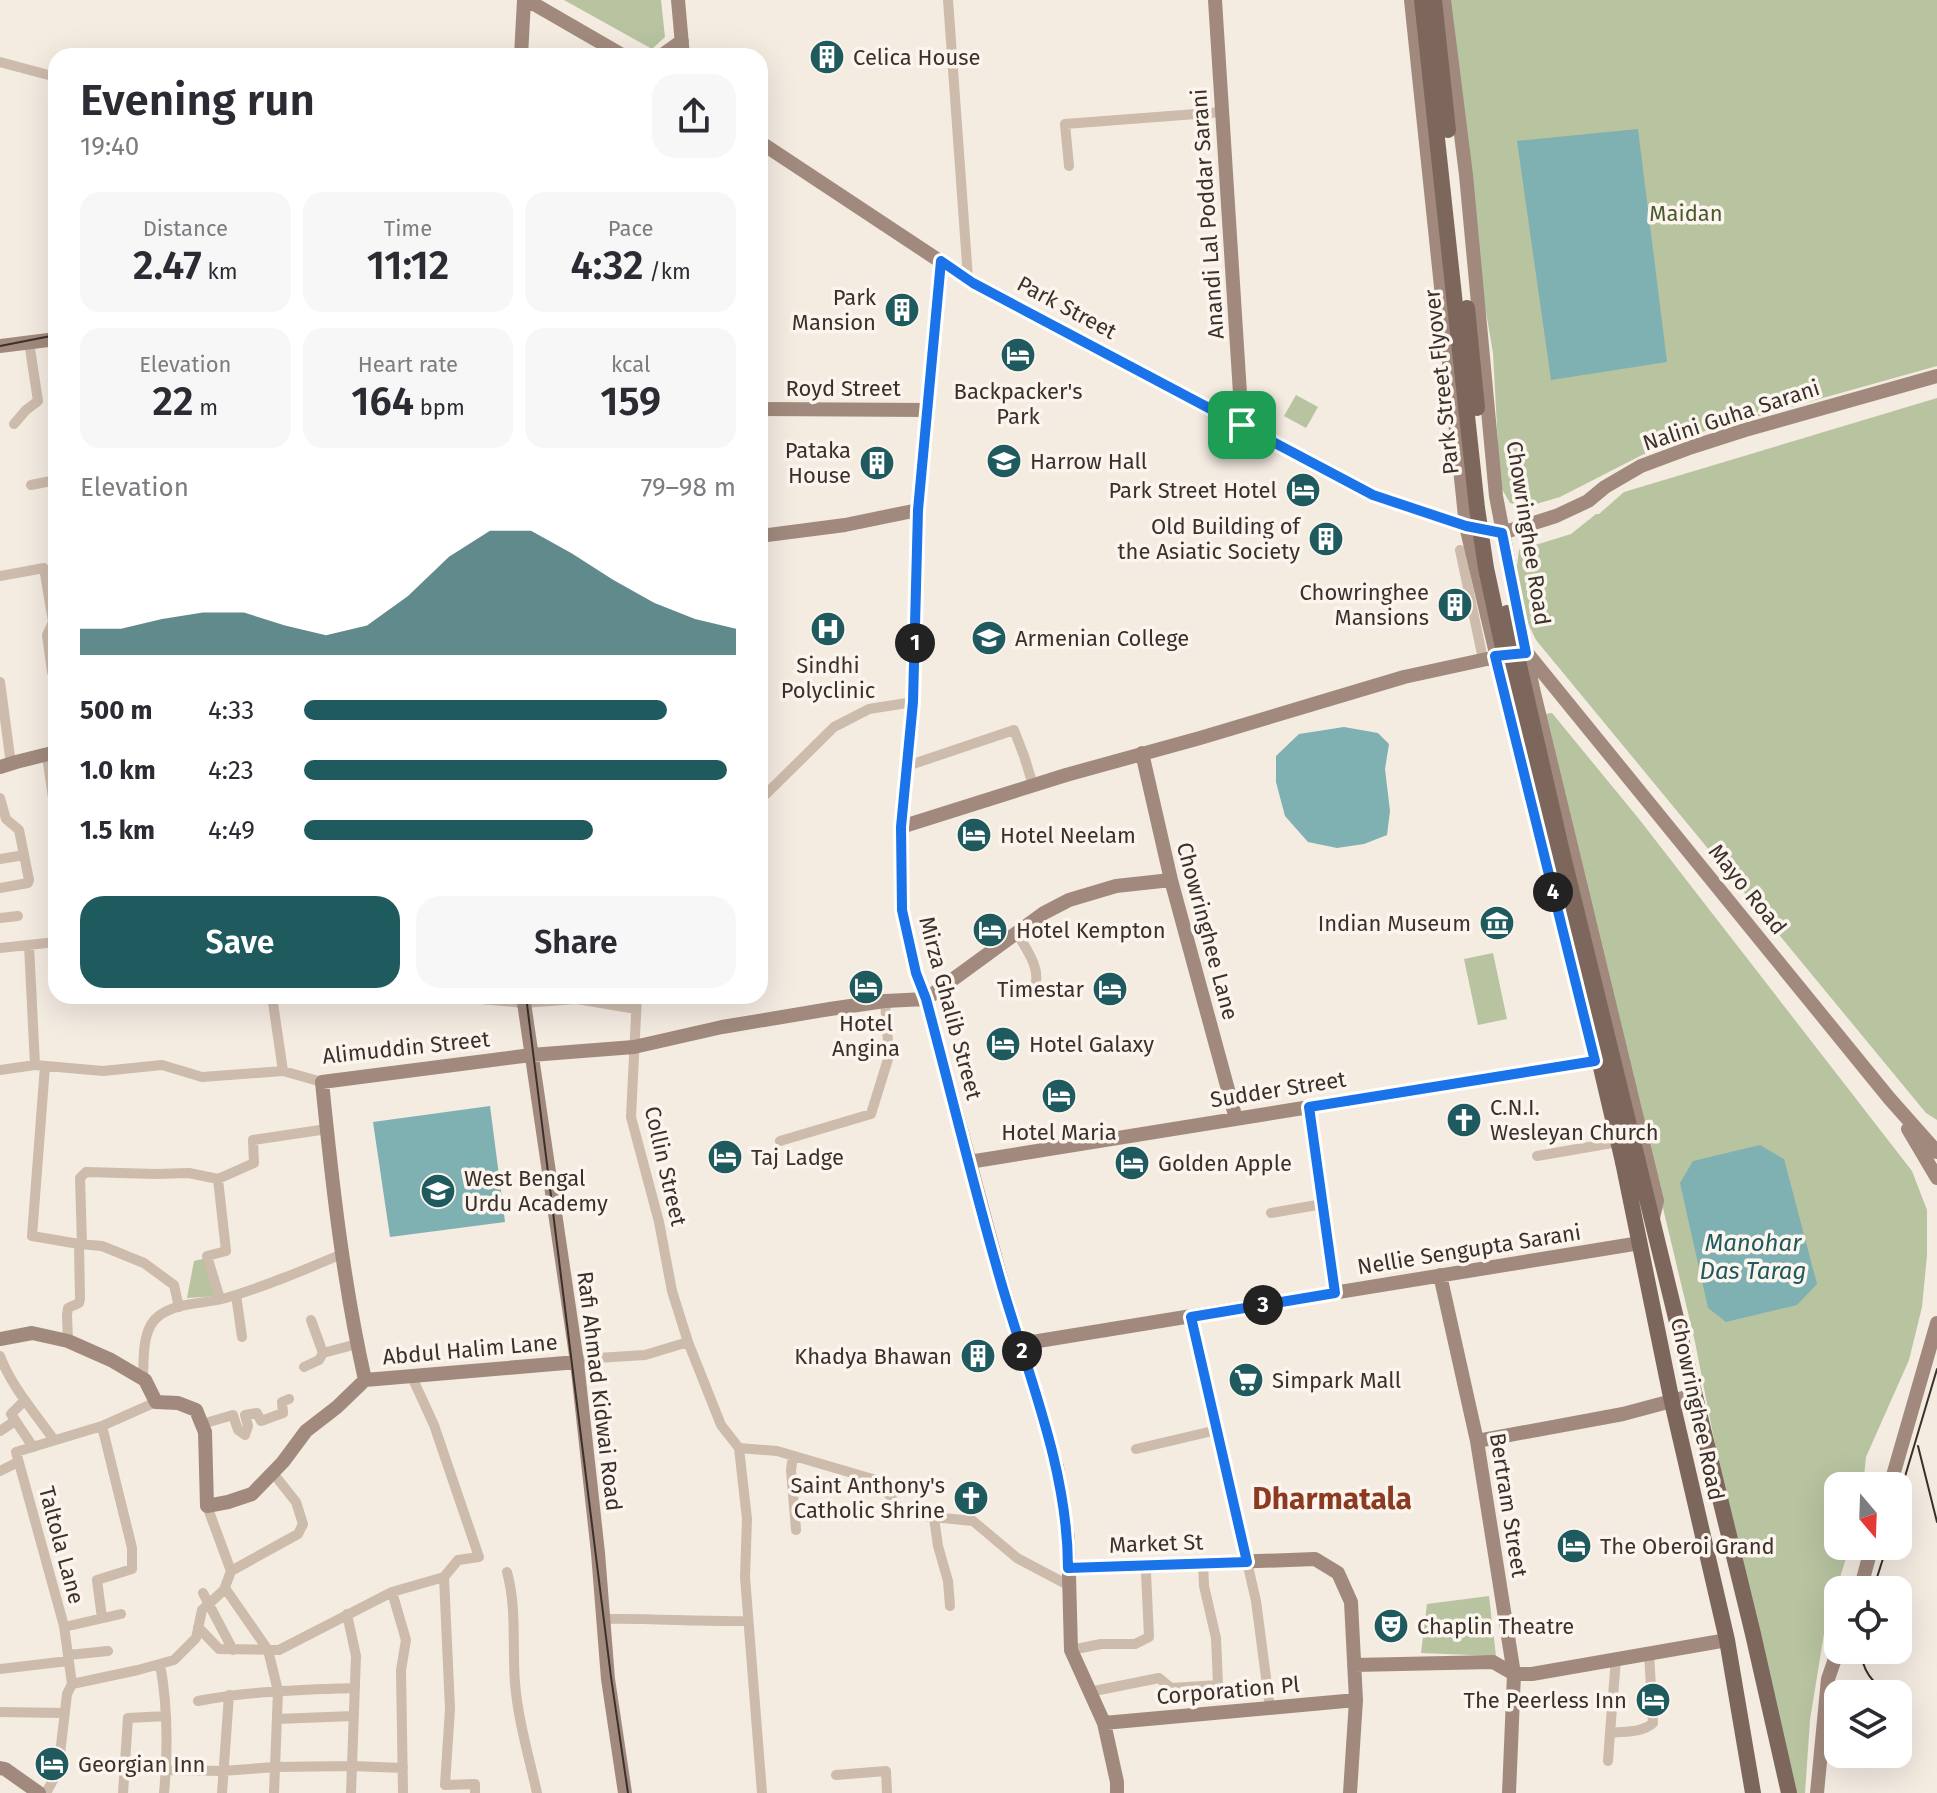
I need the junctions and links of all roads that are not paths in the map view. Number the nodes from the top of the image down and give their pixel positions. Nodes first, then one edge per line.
1 (526, 0) edge
2 (678, 0) edge
3 (948, 0) edge
4 (1215, 0) edge
5 (1411, 0) edge
6 (1422, 0) edge
7 (1434, 0) edge
8 (1444, 0) edge
9 (522, 48) edge
10 (610, 48) edge
11 (682, 48) edge
12 (0, 62) edge
13 (48, 75) edge
14 (1222, 112) junction
15 (768, 147) edge
16 (1069, 166) dead end
17 (941, 261) junction
18 (1475, 272) junction
19 (1439, 273) junction
20 (968, 278) junction
21 (48, 340) edge
22 (29, 342) junction
23 (0, 346) edge
24 (1937, 376) edge
25 (768, 409) edge
26 (926, 410) junction
27 (14, 424) dead end
28 (1242, 425) junction
29 (48, 482) edge
30 (31, 485) dead end
31 (918, 510) junction
32 (1466, 526) junction
33 (1502, 533) junction
34 (768, 535) edge
35 (1460, 550) dead end
36 (0, 576) edge
37 (48, 590) edge
38 (1526, 653) junction
39 (1489, 658) junction
40 (0, 682) edge
41 (1, 696) edge
42 (913, 702) junction
43 (1142, 753) junction
44 (48, 755) edge
45 (5, 766) edge
46 (907, 766) junction
47 (1033, 785) junction
48 (768, 792) edge
49 (0, 798) edge
50 (901, 827) junction
51 (24, 855) junction
52 (0, 859) edge
53 (1171, 880) junction
54 (0, 888) edge
55 (18, 916) dead end
56 (0, 918) edge
57 (1017, 933) junction
58 (48, 943) edge
59 (29, 945) junction
60 (0, 948) edge
61 (1020, 994) dead end
62 (926, 999) junction
63 (885, 1001) junction
64 (273, 1004) edge
65 (524, 1004) edge
66 (606, 1004) edge
67 (636, 1004) edge
68 (636, 1009) junction
69 (634, 1047) junction
70 (533, 1055) junction
71 (1595, 1061) junction
72 (40, 1065) junction
73 (0, 1070) edge
74 (283, 1071) junction
75 (322, 1082) junction
76 (1889, 1098) junction
77 (1309, 1107) junction
78 (1236, 1119) junction
79 (327, 1129) junction
80 (780, 1141) dead end
81 (1612, 1143) junction
82 (1937, 1152) edge
83 (1537, 1156) dead end
84 (1630, 1160) junction
85 (969, 1162) junction
86 (1937, 1178) edge
87 (218, 1179) junction
88 (1323, 1204) junction
89 (1271, 1213) dead end
90 (1644, 1220) junction
91 (1640, 1243) junction
92 (80, 1244) junction
93 (342, 1254) junction
94 (1440, 1275) junction
95 (1335, 1293) junction
96 (236, 1295) junction
97 (220, 1299) junction
98 (179, 1307) junction
99 (1191, 1317) junction
100 (311, 1320) dead end
101 (1937, 1323) edge
102 (242, 1337) dead end
103 (0, 1339) edge
104 (68, 1341) junction
105 (688, 1342) junction
106 (357, 1344) junction
107 (1020, 1344) junction
108 (323, 1353) junction
109 (0, 1356) edge
110 (577, 1362) junction
111 (304, 1367) dead end
112 (411, 1375) junction
113 (143, 1379) junction
114 (365, 1380) junction
115 (1694, 1395) junction
116 (289, 1399) dead end
117 (25, 1400) junction
118 (156, 1402) junction
119 (1672, 1402) junction
120 (15, 1421) junction
121 (202, 1424) junction
122 (102, 1426) junction
123 (1217, 1430) junction
124 (0, 1431) edge
125 (54, 1440) junction
126 (1477, 1441) junction
127 (33, 1447) junction
128 (739, 1448) junction
129 (1136, 1449) dead end
130 (793, 1456) junction
131 (18, 1462) junction
132 (0, 1471) edge
133 (1894, 1472) edge
134 (273, 1473) junction
135 (207, 1506) junction
136 (934, 1518) junction
137 (796, 1530) dead end
138 (1247, 1562) junction
139 (1203, 1563) junction
140 (1148, 1565) junction
141 (1068, 1568) junction
142 (231, 1571) junction
143 (507, 1572) dead end
144 (444, 1577) junction
145 (1068, 1585) junction
146 (225, 1588) junction
147 (392, 1592) junction
148 (203, 1593) dead end
149 (208, 1605) junction
150 (950, 1606) dead end
151 (121, 1614) dead end
152 (347, 1614) junction
153 (102, 1618) junction
154 (603, 1619) junction
155 (748, 1621) junction
156 (64, 1627) junction
157 (198, 1627) junction
158 (1727, 1640) junction
159 (233, 1650) junction
160 (268, 1650) junction
161 (1071, 1650) junction
162 (108, 1651) dead end
163 (1649, 1653) junction
164 (68, 1658) junction
165 (1616, 1659) junction
166 (160, 1664) junction
167 (1833, 1664) edge
168 (1354, 1665) junction
169 (0, 1669) edge
170 (1514, 1674) junction
171 (72, 1684) junction
172 (354, 1688) junction
173 (278, 1691) junction
174 (1089, 1692) junction
175 (229, 1695) junction
176 (1356, 1700) junction
177 (198, 1701) dead end
178 (1270, 1708) junction
179 (0, 1712) edge
180 (64, 1713) junction
181 (166, 1716) junction
182 (353, 1716) junction
183 (277, 1719) junction
184 (1104, 1723) junction
185 (1610, 1733) junction
186 (1608, 1761) dead end
187 (352, 1766) junction
188 (275, 1767) junction
189 (0, 1768) edge
190 (403, 1768) junction
191 (166, 1770) junction
192 (223, 1771) junction
193 (836, 1775) dead end
194 (39, 1793) edge
195 (46, 1793) edge
196 (123, 1793) edge
197 (164, 1793) edge
198 (222, 1793) edge
199 (274, 1793) edge
200 (351, 1793) edge
201 (403, 1793) edge
202 (475, 1793) edge
203 (537, 1793) edge
204 (625, 1793) edge
205 (762, 1793) edge
206 (887, 1793) edge
207 (1117, 1793) edge
208 (1350, 1793) edge
209 (1509, 1793) edge
210 (1753, 1793) edge
211 (1789, 1793) edge
212 (1817, 1793) edge

1 - 9 street
1 - 10 street
2 - 11 street
3 - 20 street
4 - 14 street, Anandi Lal Poddar Sarani
5 - 19 street
6 - 84 main road, Park Street Flyover, bridge
7 - 84 main road, Park Street Flyover, bridge
8 - 18 street, Chowringhee Road
12 - 13 street
14 - 16 street
14 - 28 street, Anandi Lal Poddar Sarani
15 - 17 street, Park Street
17 - 20 street, Park Street
17 - 26 street, Mirza Ghalib Street
18 - 19 street
18 - 33 street, Chowringhee Road
19 - 32 street
20 - 28 street, Park Street
21 - 22 street
22 - 23 street
22 - 27 street
24 - 33 street, Nalini Guha Sarani
25 - 26 street, Royd Street
26 - 31 street, Mirza Ghalib Street
28 - 32 street, Park Street
29 - 30 street
31 - 34 street
31 - 42 street, Mirza Ghalib Street
32 - 33 street, Park Street
32 - 39 street
33 - 38 street, Chowringhee Road
35 - 39 street
36 - 37 street
38 - 39 street
38 - 76 street, Mayo Road
38 - 90 street, Chowringhee Road
39 - 43 street
39 - 71 street
40 - 41 street
41 - 45 street
42 - 46 street, Mirza Ghalib Street
42 - 48 street
43 - 47 street
43 - 53 street, Chowringhee Lane
44 - 45 street
46 - 47 street
46 - 50 street, Mirza Ghalib Street
47 - 50 street
49 - 51 street
50 - 62 street, Mirza Ghalib Street
51 - 52 street
51 - 54 street
53 - 57 street
53 - 78 street, Chowringhee Lane
55 - 56 street
57 - 61 street
57 - 62 street
58 - 59 street
59 - 60 street
59 - 72 street
62 - 63 street, Alimuddin Street
62 - 85 street, Mirza Ghalib Street
63 - 69 street, Alimuddin Street
63 - 80 street
64 - 74 street
65 - 70 street, Rafi Ahmad Kidwai Road
66 - 68 street
67 - 68 street, Collin Street
68 - 69 street, Collin Street
69 - 70 street, Alimuddin Street
69 - 105 street, Collin Street
70 - 75 street, Alimuddin Street
70 - 110 street, Rafi Ahmad Kidwai Road
71 - 77 street, Sudder Street
71 - 81 street
72 - 73 street, Alimuddin Street
72 - 74 street, Alimuddin Street
72 - 92 street
74 - 75 street, Alimuddin Street
75 - 79 street
76 - 82 street, Mayo Road
76 - 86 street
77 - 78 street, Sudder Street
77 - 88 street
78 - 85 street, Sudder Street
79 - 87 street
79 - 93 street
81 - 83 street
81 - 90 street
84 - 90 main road, Park Street Flyover
85 - 107 street, Mirza Ghalib Street
87 - 92 street
87 - 97 street
88 - 89 street
88 - 95 street
90 - 91 main road, Chowringhee Road
90 - 115 main road, Chowringhee Road
91 - 94 street, Nellie Sengupta Sarani
91 - 119 main road, Chowringhee Road
92 - 98 street
92 - 104 street
93 - 96 street
93 - 106 street
94 - 95 street, Nellie Sengupta Sarani
94 - 126 street, Bertram Street
95 - 99 street, Nellie Sengupta Sarani
96 - 97 street
96 - 102 street
97 - 98 street
98 - 113 street
99 - 107 street, Nellie Sengupta Sarani
99 - 123 street
100 - 108 street
101 - 133 street
103 - 104 street
104 - 113 street
105 - 110 street
105 - 128 street, Collin Street
106 - 108 street
106 - 114 street
107 - 141 street, Mirza Ghalib Street
108 - 111 street
109 - 117 street
110 - 112 street, Abdul Halim Lane
110 - 154 street, Rafi Ahmad Kidwai Road
112 - 114 street, Abdul Halim Lane
112 - 144 street
113 - 118 street
114 - 134 street, Abdul Halim Lane
115 - 119 street
115 - 211 main road, Chowringhee Road
116 - 121 street
117 - 120 street
117 - 125 street
118 - 121 street
118 - 122 street, Taltola Lane
119 - 126 street
119 - 158 main road, Chowringhee Road
120 - 124 street
120 - 127 street
121 - 135 street
122 - 125 street, Taltola Lane
122 - 153 street
123 - 129 street
123 - 138 street
125 - 127 street, Taltola Lane
126 - 170 street, Bertram Street
127 - 131 street, Taltola Lane
128 - 130 street
128 - 155 street
130 - 136 street
130 - 137 street
131 - 132 street
131 - 156 street, Taltola Lane
134 - 135 street, Abdul Halim Lane
134 - 142 street
135 - 142 street
136 - 145 street
136 - 150 street
138 - 139 street, Market St
138 - 168 street, Market St
138 - 178 street
139 - 140 street, Market St
139 - 174 street
140 - 141 street, Market St
140 - 161 street
141 - 145 street, Mirza Ghalib Street
142 - 146 street
143 - 203 street
144 - 147 street
144 - 202 street
145 - 161 street, Mirza Ghalib Street
146 - 149 street
146 - 160 street
147 - 152 street
147 - 190 street
148 - 149 street
149 - 157 street
149 - 159 street
151 - 153 street
152 - 160 street
152 - 172 street
153 - 156 street
154 - 155 street
154 - 204 street, Rafi Ahmad Kidwai Road
155 - 205 street
156 - 164 street, Taltola Lane
157 - 159 street
157 - 166 street
158 - 163 street
158 - 210 main road, Chowringhee Road
159 - 160 street
160 - 173 street
161 - 174 street, Mirza Ghalib Street
162 - 164 street
163 - 165 street
163 - 185 street
164 - 169 street
164 - 171 street, Taltola Lane
165 - 170 street
165 - 185 street
166 - 171 street
166 - 181 street
167 - 212 street
168 - 170 street
168 - 176 street
170 - 209 street, Bertram Street
171 - 180 street, Taltola Lane
172 - 173 street
172 - 182 street
173 - 175 street
173 - 183 street
174 - 184 street, Mirza Ghalib Street
175 - 177 street
175 - 192 street
176 - 178 street, Corporation Pl
176 - 208 street
178 - 184 street, Corporation Pl
179 - 180 street
180 - 195 street, Taltola Lane
181 - 191 street
181 - 196 street
182 - 183 street
182 - 187 street
183 - 188 street
184 - 207 street, Mirza Ghalib Street
185 - 186 street
187 - 188 street
187 - 190 street
187 - 200 street
188 - 192 street
188 - 199 street
189 - 194 street
190 - 201 street
191 - 192 street
191 - 197 street
192 - 198 street
193 - 206 street

